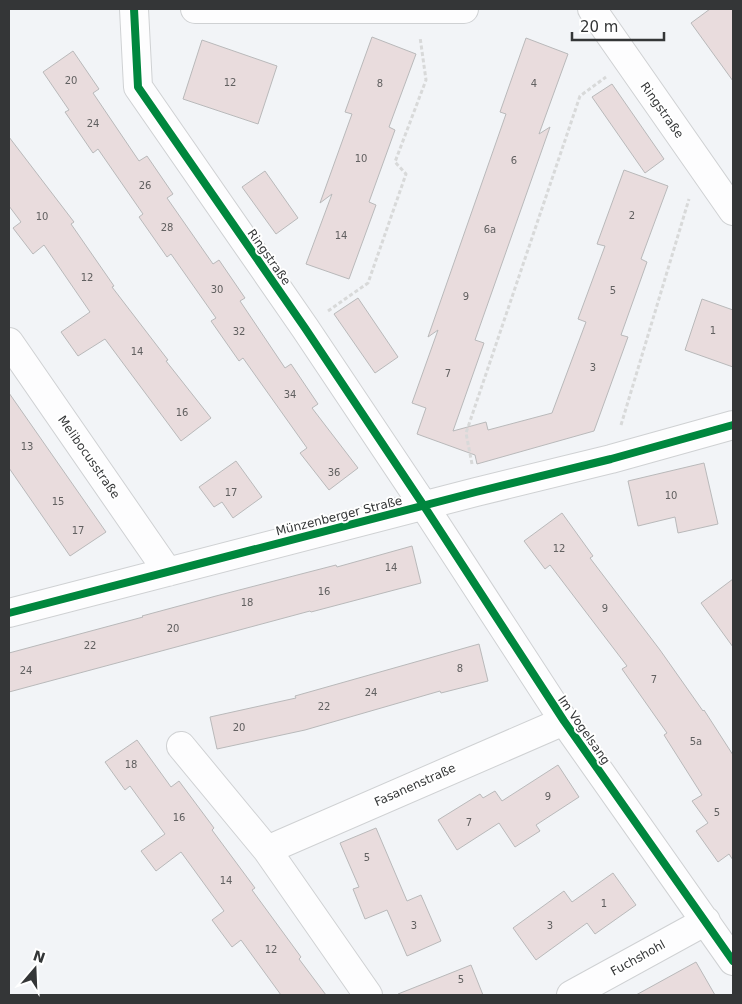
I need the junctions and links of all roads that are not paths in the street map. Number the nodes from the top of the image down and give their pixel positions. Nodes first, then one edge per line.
1 (134, 9) edge
2 (195, 9) edge
3 (464, 9) edge
4 (592, 9) edge
5 (416, 10) edge
6 (733, 211) edge
7 (9, 342) edge
8 (733, 425) edge
9 (424, 506) junction
10 (168, 572) junction
11 (9, 613) edge
12 (564, 721) junction
13 (181, 746) dead end
14 (267, 850) junction
15 (706, 921) junction
16 (733, 961) edge
17 (368, 995) edge
18 (571, 995) edge

1 - 9 street, Ringstraße
2 - 5 street
3 - 5 street
4 - 6 street, Ringstraße
7 - 10 street, Melibocusstraße
8 - 9 street, Münzenberger Straße
9 - 10 street, Münzenberger Straße
9 - 12 street, Im Vogelsang
10 - 11 street, Münzenberger Straße
12 - 14 street, Fasanenstraße
12 - 15 street, Im Vogelsang
13 - 14 street
14 - 17 street
15 - 16 street, Im Vogelsang
15 - 18 street, Fuchshohl

